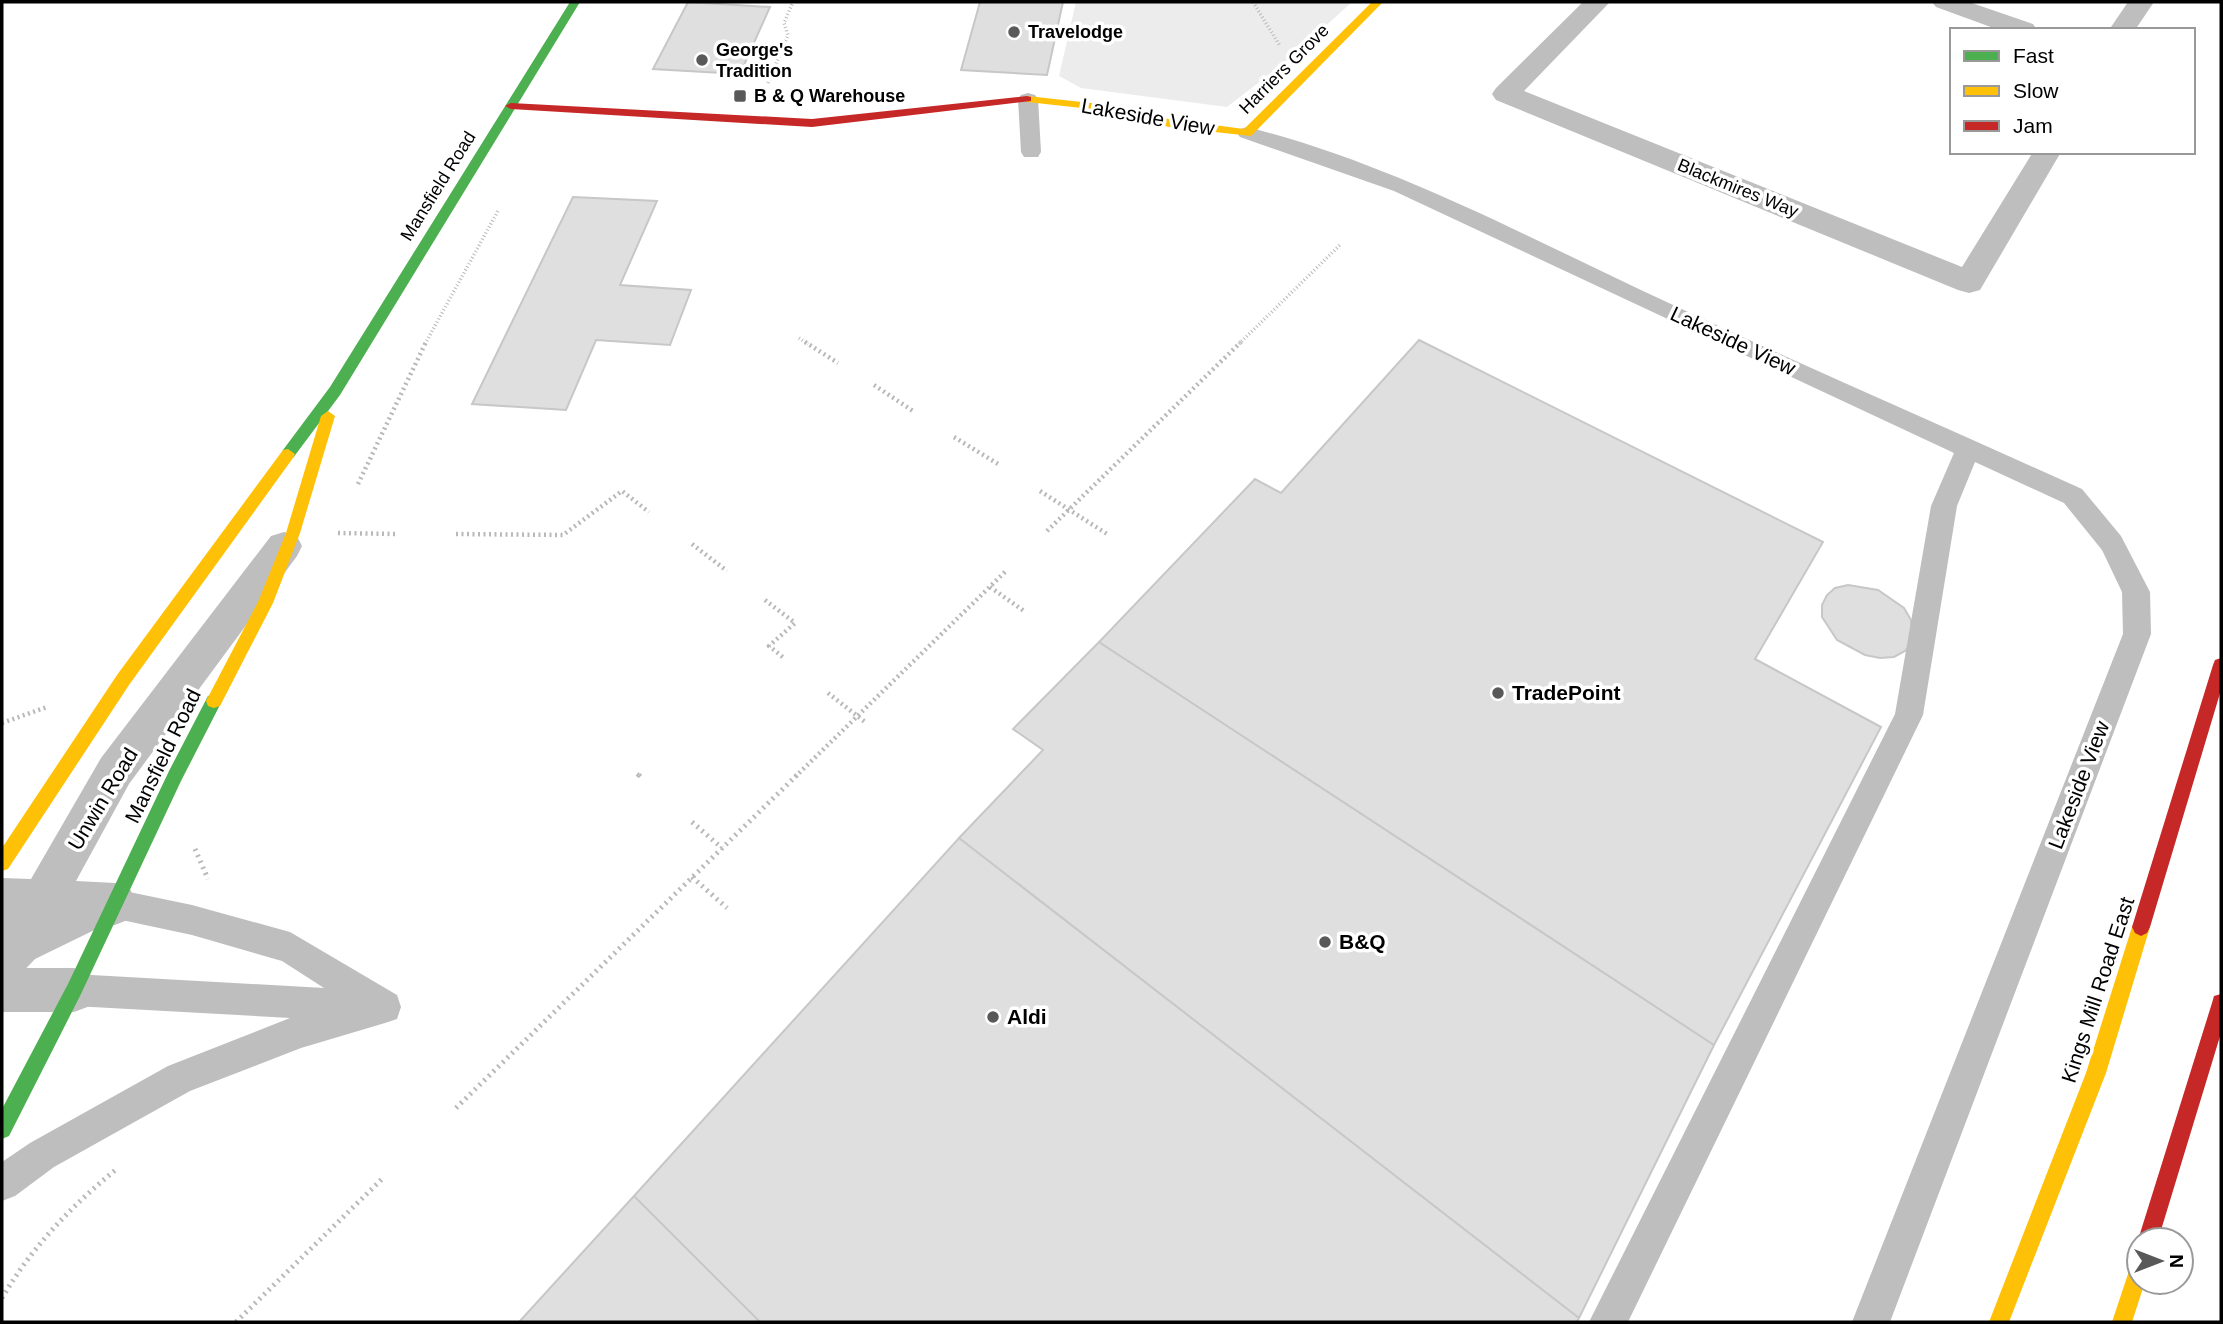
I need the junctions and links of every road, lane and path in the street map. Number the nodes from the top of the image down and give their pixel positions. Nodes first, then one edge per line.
1 (575, 2) edge
2 (793, 2) edge
3 (1253, 2) edge
4 (1378, 2) edge
5 (1597, 2) edge
6 (1945, 2) edge
7 (2141, 2) edge
8 (2018, 28) edge
9 (2123, 28) edge
10 (1307, 73) junction
11 (1028, 99) junction
12 (512, 106) junction
13 (752, 119) junction
14 (1247, 133) junction
15 (1031, 152) dead end
16 (2045, 154) edge
17 (501, 205) dead end
18 (1341, 244) dead end
19 (799, 338) dead end
20 (838, 363) dead end
21 (874, 385) dead end
22 (335, 391) junction
23 (913, 411) dead end
24 (954, 437) dead end
25 (1969, 448) junction
26 (998, 464) dead end
27 (1040, 491) dead end
28 (352, 495) dead end
29 (1069, 510) junction
30 (649, 512) dead end
31 (340, 520) dead end
32 (1047, 531) dead end
33 (293, 533) junction
34 (395, 534) dead end
35 (456, 534) dead end
36 (1107, 534) dead end
37 (692, 544) dead end
38 (1007, 570) dead end
39 (727, 571) dead end
40 (990, 587) junction
41 (765, 600) dead end
42 (1024, 611) dead end
43 (784, 658) dead end
44 (2221, 665) edge
45 (828, 693) dead end
46 (858, 716) junction
47 (865, 722) dead end
48 (637, 774) dead end
49 (643, 779) dead end
50 (692, 822) dead end
51 (197, 839) dead end
52 (722, 848) junction
53 (2, 863) edge
54 (692, 877) junction
55 (211, 886) dead end
56 (22, 899) edge
57 (115, 904) junction
58 (727, 908) dead end
59 (2, 948) edge
60 (2, 971) edge
61 (2, 990) edge
62 (74, 990) junction
63 (2221, 1003) edge
64 (385, 1007) junction
65 (456, 1108) dead end
66 (2, 1129) edge
67 (126, 1162) dead end
68 (383, 1178) dead end
69 (2, 1183) edge
70 (2152, 1226) edge
71 (2130, 1296) edge
72 (2, 1298) edge
73 (236, 1322) edge
74 (1608, 1322) edge
75 (1871, 1322) edge
76 (1999, 1322) edge
77 (2122, 1322) edge

1 - 12 main road, Mansfield Road
2 - 13 path
3 - 10 path
4 - 10 main road, Harriers Grove
5 - 16 street, Blackmires Way
6 - 8 street
7 - 9 street
10 - 14 main road, Harriers Grove
11 - 13 main road, Lakeside View
11 - 14 main road, Lakeside View
11 - 15 lane
12 - 13 main road, Lakeside View
12 - 22 main road, Mansfield Road
14 - 25 lane, Lakeside View
17 - 28 path
18 - 29 path
19 - 20 path
21 - 23 path
22 - 33 main road, Mansfield Road
22 - 53 main road, Mansfield Road
24 - 26 path
25 - 74 lane
25 - 75 lane, Lakeside View
27 - 29 path
29 - 32 path
29 - 36 path
30 - 35 path
31 - 34 path
33 - 56 street, Unwin Road
33 - 57 main road, Mansfield Road
37 - 39 path
38 - 40 path
40 - 42 path
40 - 46 path
41 - 43 path
44 - 76 main road, Kings Mill Road East
45 - 46 path
46 - 47 path
46 - 52 path
48 - 49 path
50 - 52 path
51 - 55 path
52 - 54 path
54 - 58 path
54 - 65 path
56 - 57 street
56 - 59 street, Unwin Road
57 - 60 lane
57 - 62 main road, Mansfield Road
57 - 64 lane
61 - 62 street
62 - 64 lane
62 - 66 main road, Mansfield Road
63 - 70 main road
64 - 69 lane
67 - 72 path
68 - 73 path
71 - 77 main road

